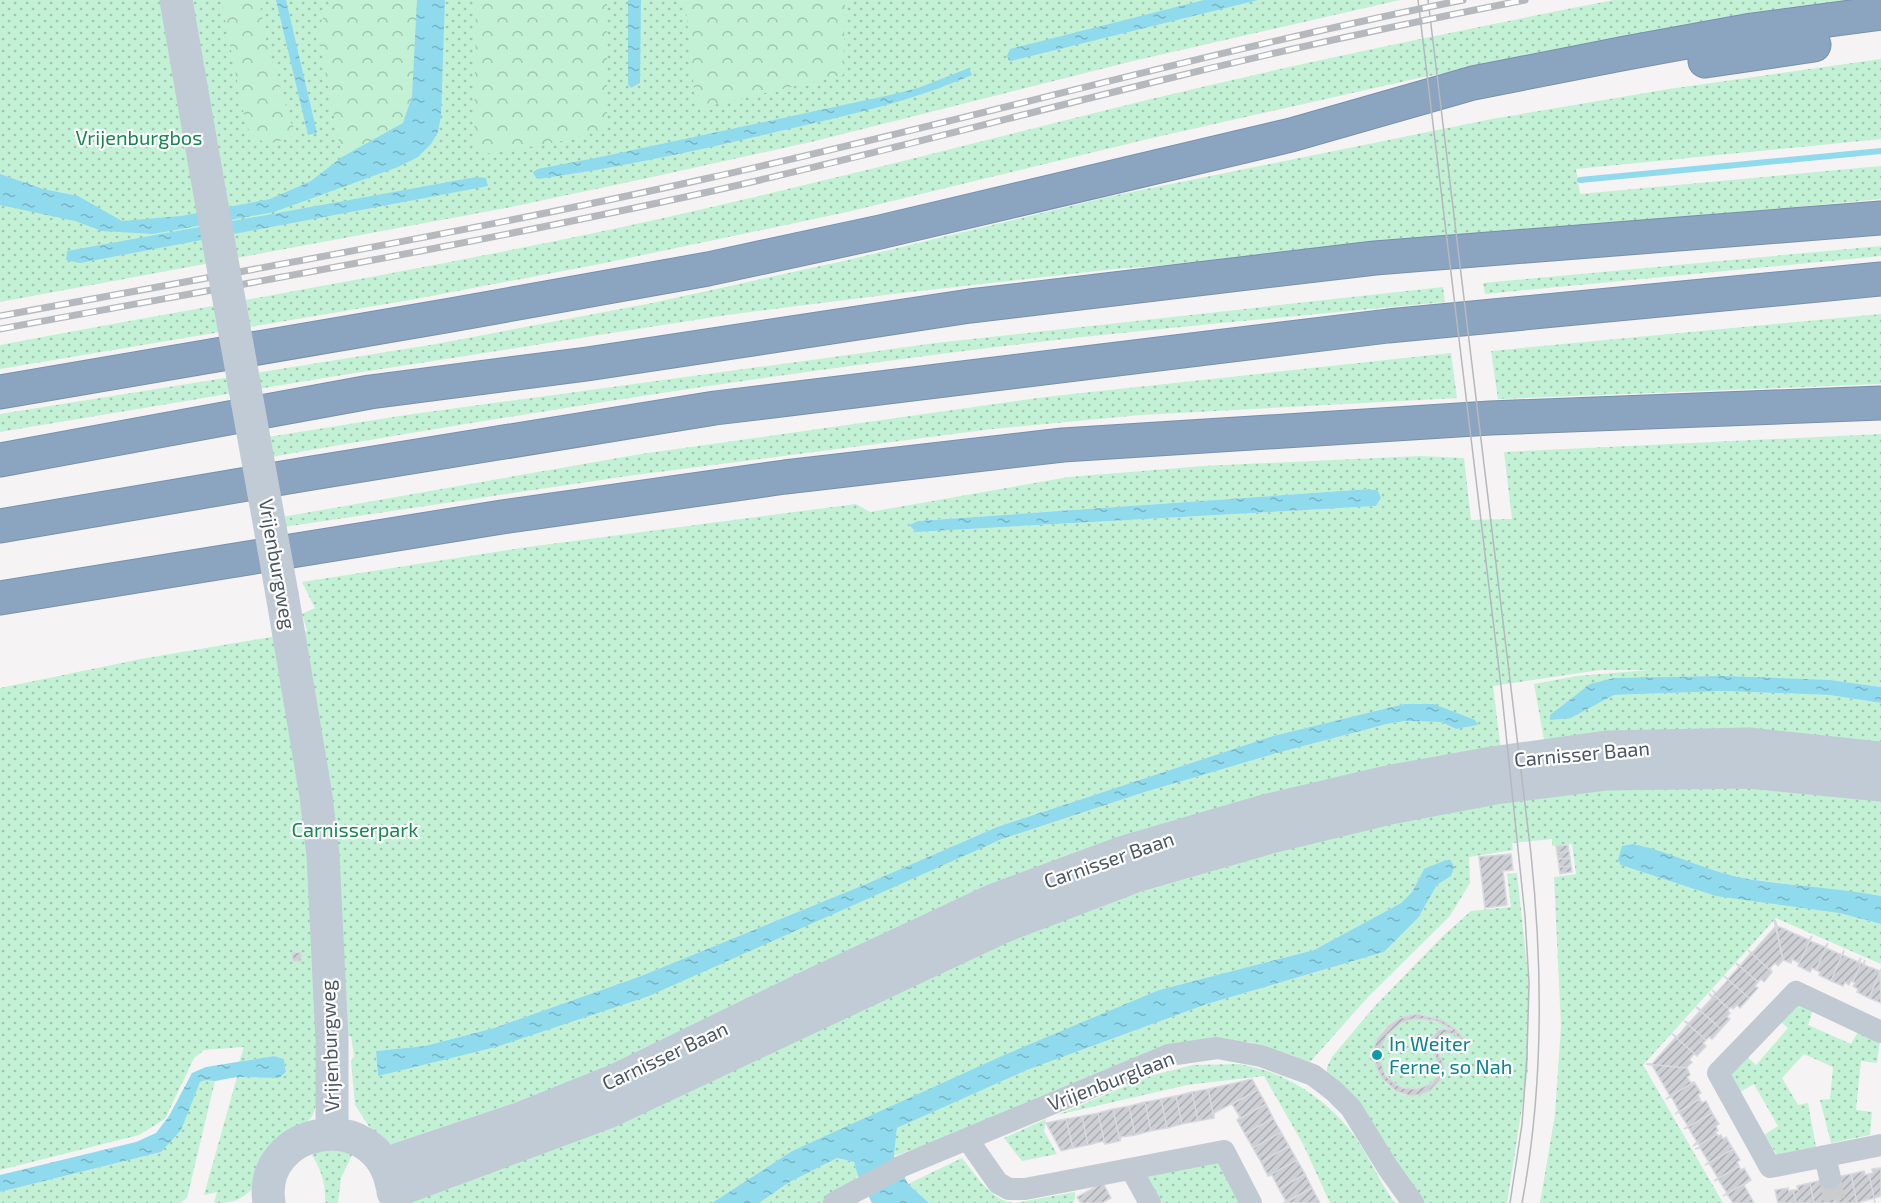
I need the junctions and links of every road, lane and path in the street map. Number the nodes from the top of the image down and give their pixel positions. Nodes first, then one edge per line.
1 (176, 0) edge
2 (1881, 13) edge
3 (1881, 35) edge
4 (1291, 135) junction
5 (1881, 218) edge
6 (1881, 279) edge
7 (0, 392) edge
8 (1881, 403) edge
9 (0, 460) edge
10 (0, 526) edge
11 (292, 549) junction
12 (0, 579) edge
13 (0, 598) edge
14 (1881, 758) edge
15 (1881, 785) edge
16 (1881, 1032) edge
17 (332, 1133) junction
18 (968, 1140) junction
19 (1881, 1145) edge
20 (1825, 1156) junction
21 (1131, 1169) junction
22 (1830, 1178) tunnel mouth
23 (390, 1186) edge
24 (264, 1201) edge
25 (837, 1202) edge
26 (1150, 1203) edge
27 (1251, 1203) edge
28 (1413, 1203) edge

1 - 17 main road, Vrijenburgweg, bridge
2 - 4 highway
3 - 4 highway
4 - 7 highway
5 - 9 highway
6 - 10 highway
8 - 11 highway
11 - 12 highway
11 - 13 highway
14 - 23 main road, Carnisser Baan
15 - 23 main road, Carnisser Baan
16 - 20 street
17 - 23 main road
17 - 24 main road
18 - 21 street
18 - 25 street, Vrijenburglaan
18 - 28 street, Vrijenburglaan
19 - 20 street
20 - 22 street
21 - 26 street
21 - 27 street

